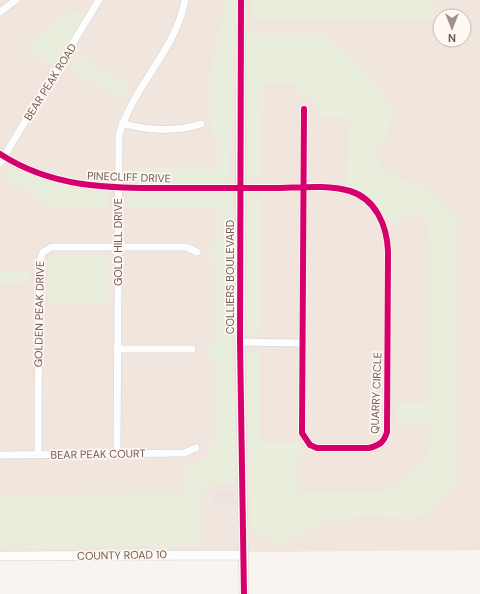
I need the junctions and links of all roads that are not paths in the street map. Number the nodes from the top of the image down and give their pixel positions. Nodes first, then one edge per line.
1 (16, 0) edge
2 (99, 0) edge
3 (185, 0) edge
4 (241, 0) edge
5 (0, 12) edge
6 (304, 109) dead end
7 (122, 123) junction
8 (201, 124) dead end
9 (1, 158) edge
10 (118, 188) junction
11 (241, 188) junction
12 (304, 188) junction
13 (118, 246) junction
14 (197, 252) dead end
15 (240, 342) junction
16 (302, 343) junction
17 (117, 349) junction
18 (192, 349) dead end
19 (196, 448) dead end
20 (117, 454) junction
21 (0, 455) edge
22 (38, 455) junction
23 (244, 555) junction
24 (0, 556) edge
25 (244, 594) edge

1 - 5 street
2 - 9 street, BEAR PEAK ROAD
3 - 7 street, GOLD HILL DRIVE
4 - 11 street, COLLIERS BOULEVARD
6 - 12 street
7 - 8 street
7 - 10 street, GOLD HILL DRIVE
9 - 10 street, PINECLIFF DRIVE
10 - 11 street, PINECLIFF DRIVE
10 - 13 street, GOLD HILL DRIVE
11 - 12 street, QUARRY CIRCLE
11 - 15 street, COLLIERS BOULEVARD
12 - 16 street, QUARRY CIRCLE
12 - 16 street, QUARRY CIRCLE
13 - 14 street, GOLDEN PEAK DRIVE
13 - 17 street, GOLD HILL DRIVE
13 - 22 street, GOLDEN PEAK DRIVE
15 - 16 street
15 - 23 street, COLLIERS BOULEVARD
17 - 18 street
17 - 20 street, GOLD HILL DRIVE
19 - 20 street, BEAR PEAK COURT
20 - 22 street, BEAR PEAK COURT
21 - 22 street, BEAR PEAK COURT
23 - 24 street, COUNTY ROAD 10
23 - 25 street, COLLIERS BOULEVARD

